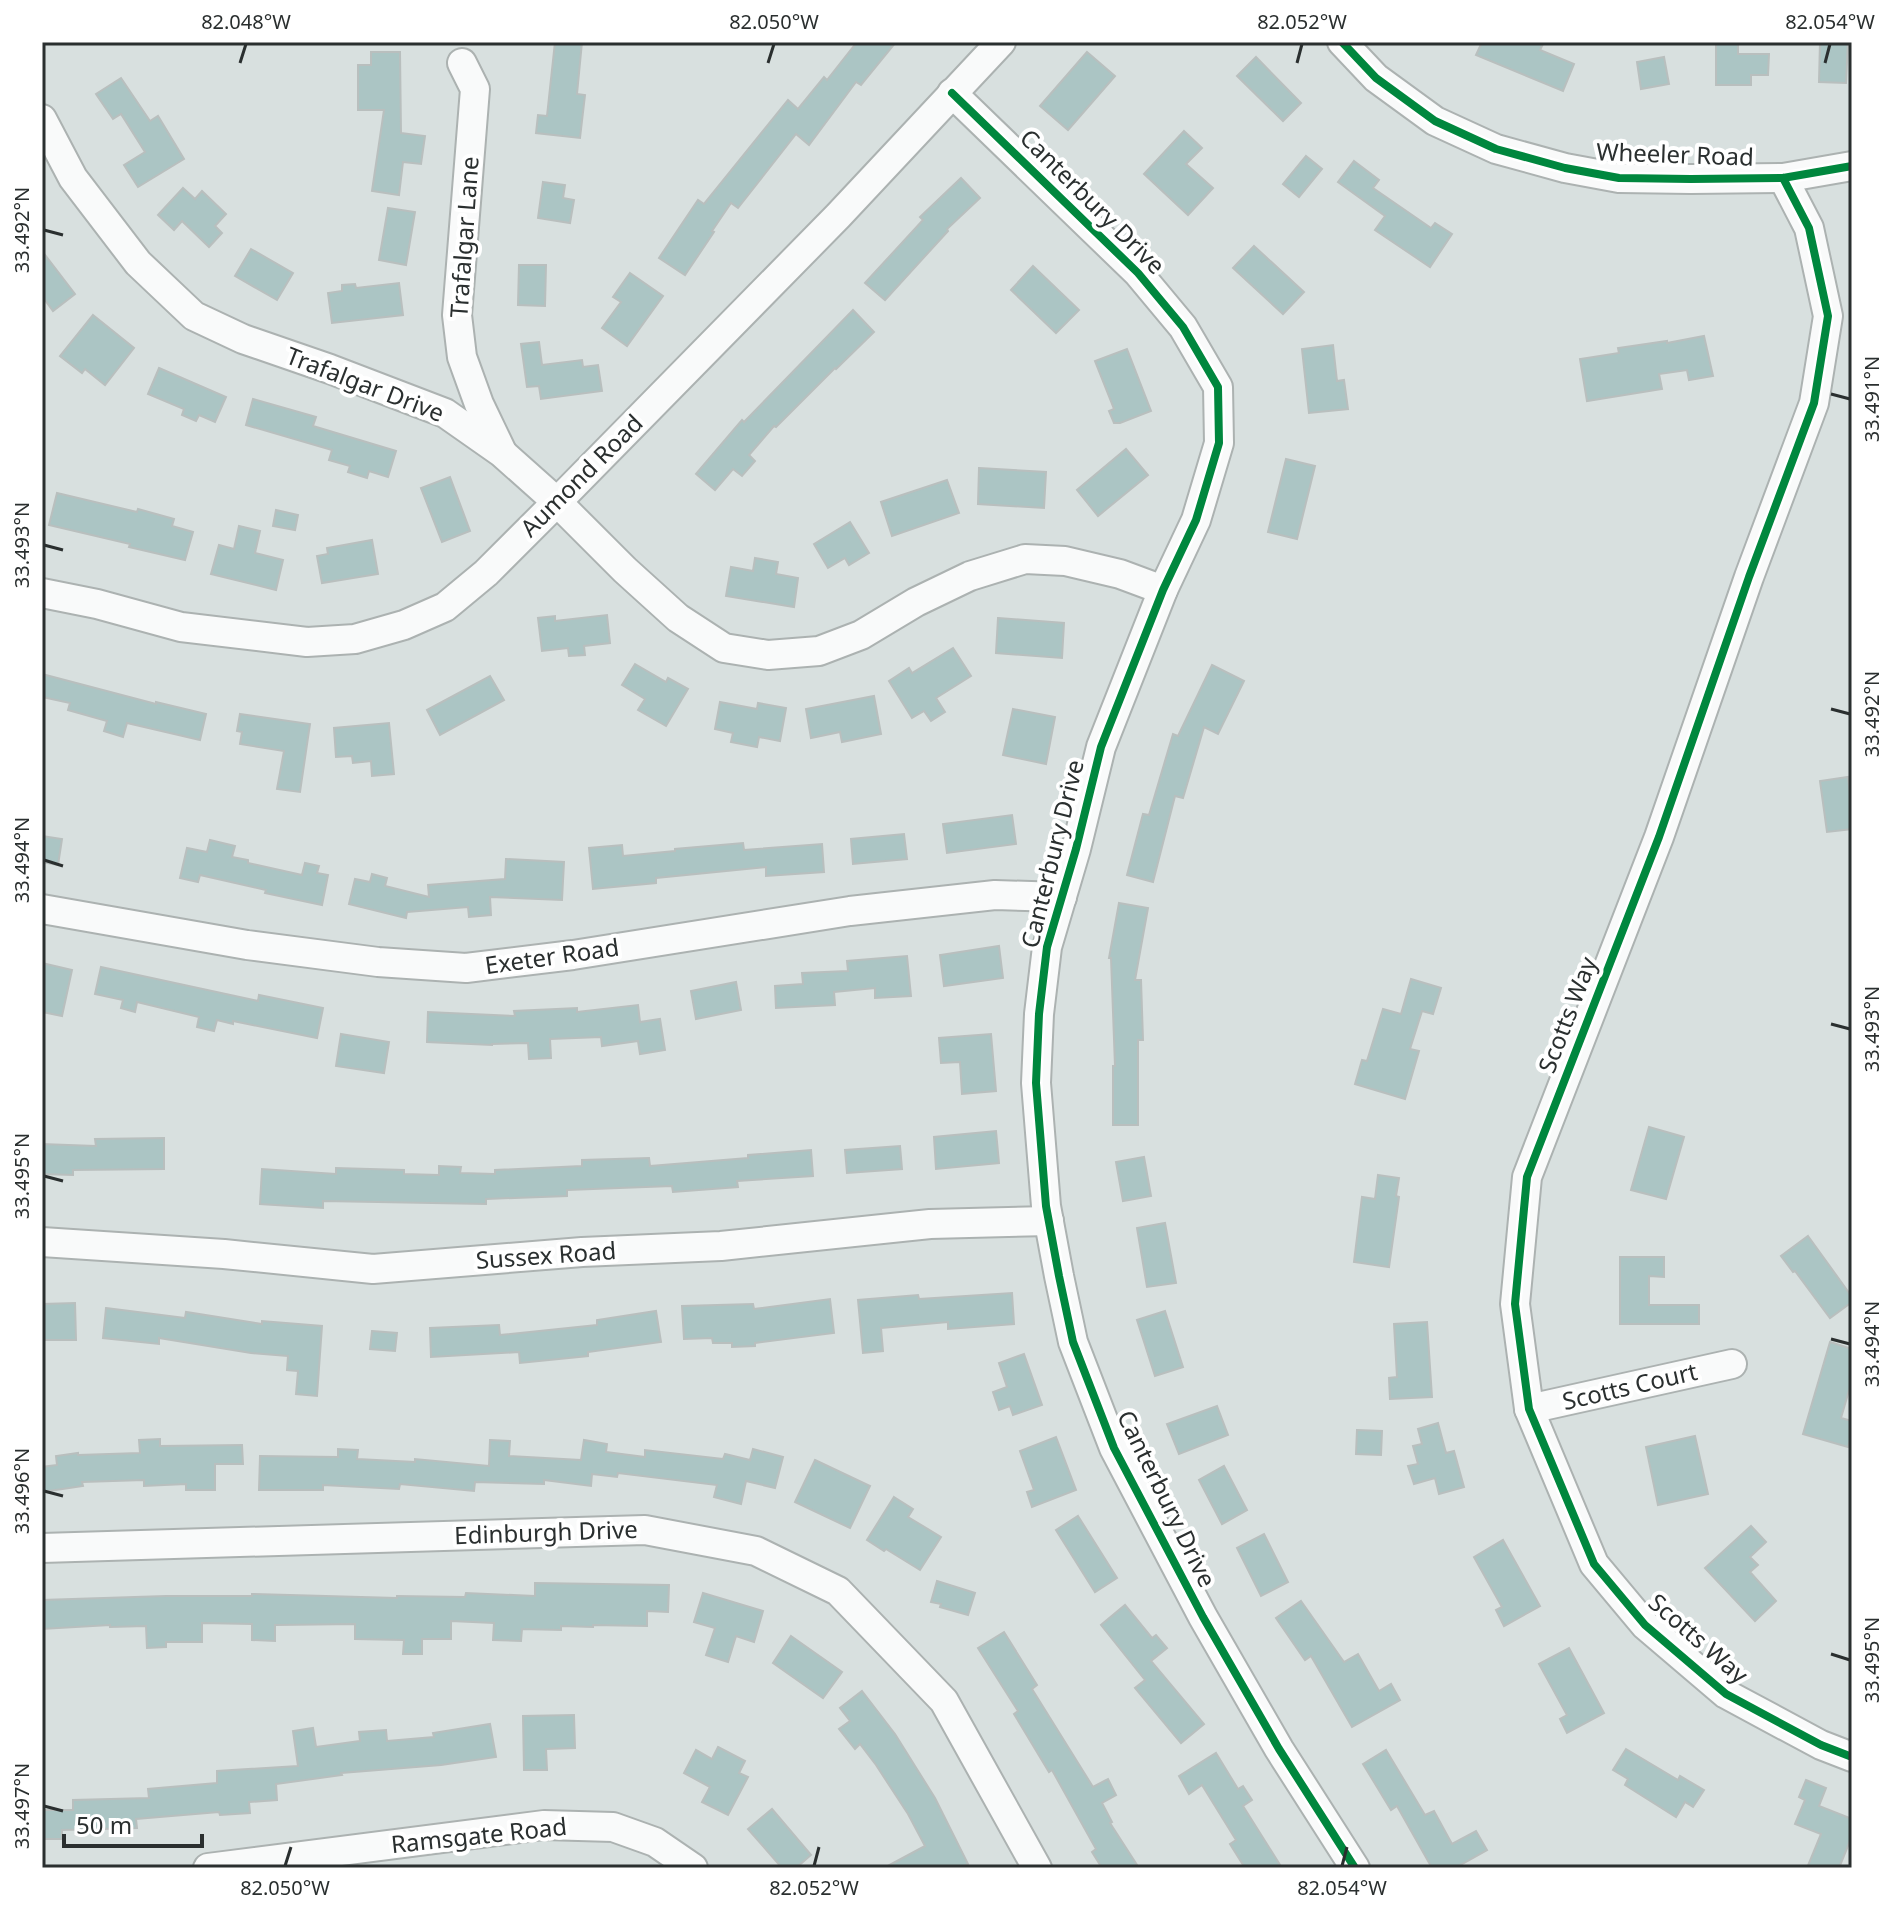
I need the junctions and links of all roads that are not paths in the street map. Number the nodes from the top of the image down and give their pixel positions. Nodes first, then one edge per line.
1 (1001, 42) edge
2 (1342, 42) edge
3 (462, 63) dead end
4 (952, 93) junction
5 (42, 119) edge
6 (1852, 166) edge
7 (1783, 178) junction
8 (502, 453) junction
9 (557, 502) junction
10 (1163, 590) junction
11 (42, 593) edge
12 (1062, 897) junction
13 (42, 909) edge
14 (1049, 1221) junction
15 (42, 1242) edge
16 (1732, 1364) dead end
17 (1529, 1409) junction
18 (42, 1548) edge
19 (1852, 1757) edge
20 (208, 1868) edge
21 (693, 1868) edge
22 (1037, 1868) edge
23 (1355, 1868) edge

1 - 4 street, Aumond Road
2 - 7 street, Wheeler Road
3 - 8 street, Trafalgar Lane
4 - 9 street, Aumond Road
4 - 10 street, Canterbury Drive
5 - 8 street, Trafalgar Drive
6 - 7 street, Wheeler Road
7 - 17 street, Scotts Way
8 - 9 street, Trafalgar Drive
9 - 10 street, Trafalgar Drive
9 - 11 street, Aumond Road
10 - 12 street, Canterbury Drive
12 - 13 street, Exeter Road
12 - 14 street, Canterbury Drive
14 - 15 street, Sussex Road
14 - 23 street, Canterbury Drive
16 - 17 street, Scotts Court
17 - 19 street, Scotts Way
18 - 22 street, Edinburgh Drive
20 - 21 street, Ramsgate Road

